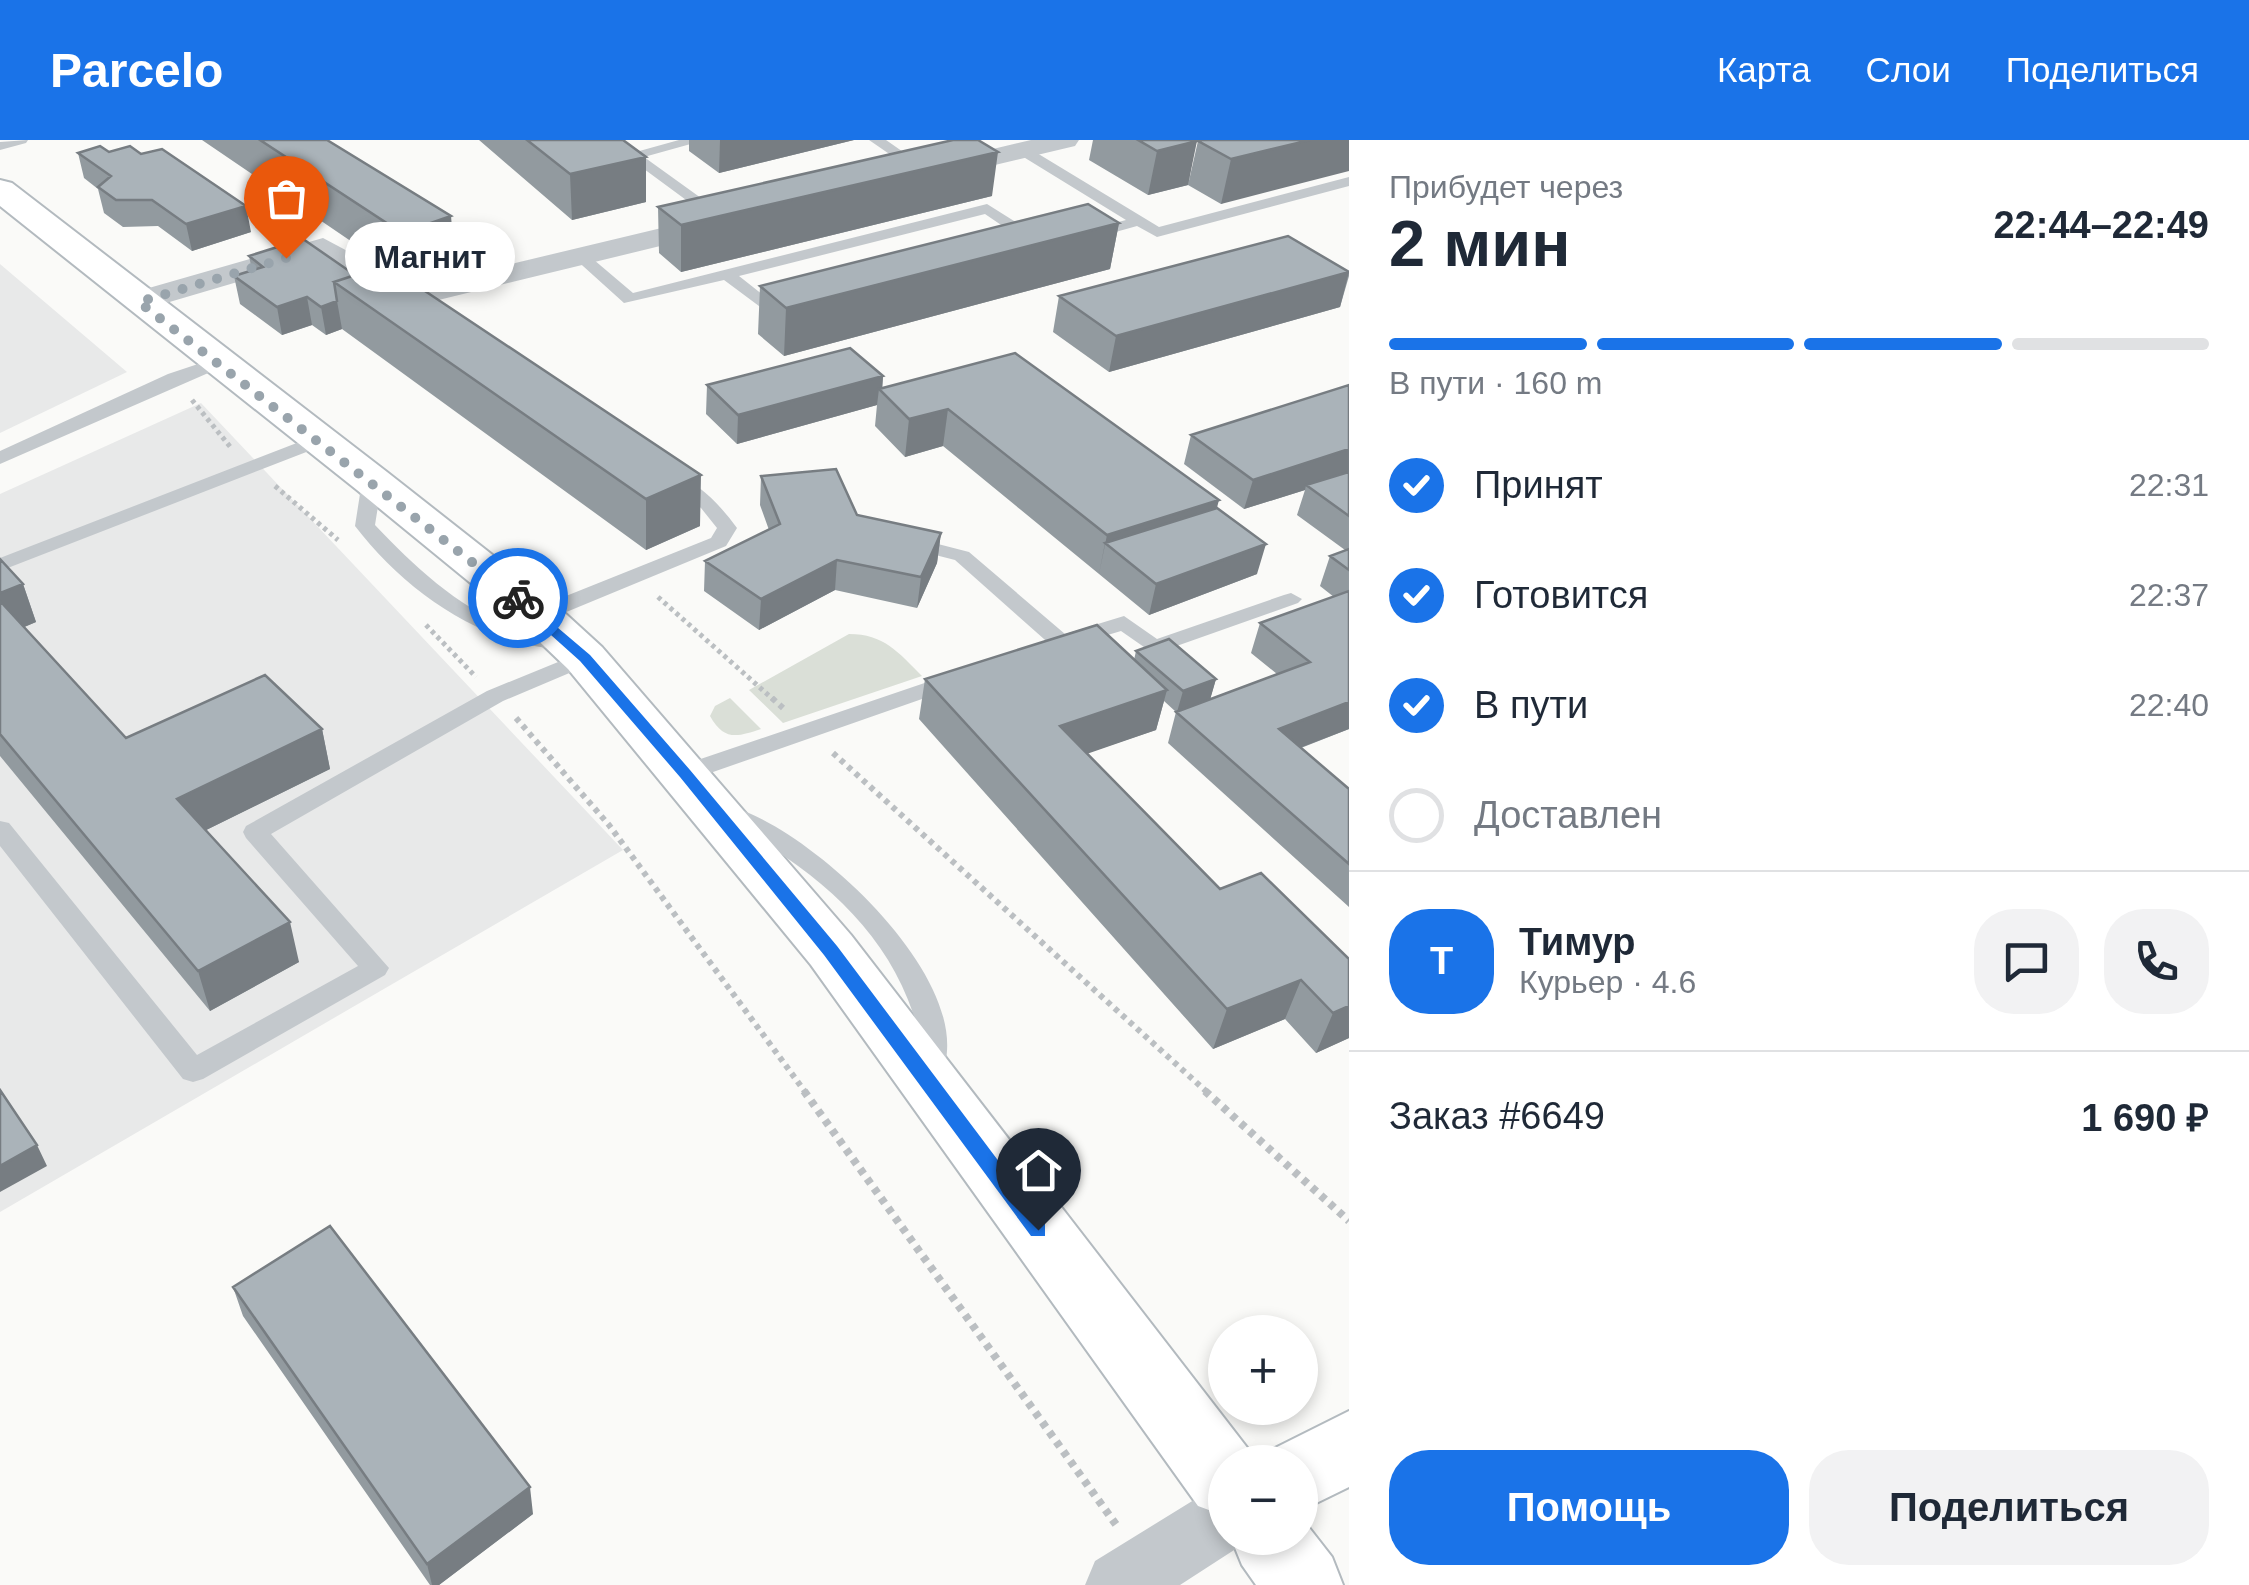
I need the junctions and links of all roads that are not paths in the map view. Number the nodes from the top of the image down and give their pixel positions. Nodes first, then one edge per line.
1 (21, 140) edge
2 (698, 140) edge
3 (876, 140) edge
4 (1066, 140) edge
5 (0, 146) edge
6 (1022, 150) junction
7 (927, 173) junction
8 (890, 182) edge
9 (1349, 182) edge
10 (0, 190) edge
11 (734, 220) joint
12 (416, 221) edge
13 (1139, 222) junction
14 (1043, 247) junction
15 (1024, 252) edge
16 (581, 257) junction
17 (727, 274) junction
18 (506, 275) junction
19 (139, 302) junction
20 (798, 312) edge
21 (216, 363) junction
22 (320, 440) junction
23 (0, 458) edge
24 (661, 472) edge
25 (878, 534) edge
26 (0, 564) edge
27 (1291, 599) dead end
28 (565, 639) junction
29 (971, 674) edge
30 (697, 788) junction
31 (0, 829) edge
32 (1349, 1446) edge
33 (1208, 1457) edge
34 (1318, 1464) edge
35 (1208, 1529) edge
36 (1282, 1555) edge
37 (1133, 1577) edge
38 (1304, 1585) edge

1 - 5 lane
2 - 11 lane
3 - 7 lane
4 - 6 street
6 - 7 street
6 - 13 lane
7 - 8 street
9 - 13 lane
10 - 19 street
11 - 16 street
12 - 18 lane
13 - 14 lane
14 - 15 lane
14 - 17 lane
16 - 17 lane
16 - 18 street
17 - 20 lane
18 - 19 street
19 - 21 street
21 - 22 street
21 - 23 lane
22 - 26 lane
22 - 28 street
24 - 28 lane
25 - 27 lane
28 - 30 street
28 - 31 lane
29 - 30 lane
30 - 33 street
32 - 34 street
35 - 37 street
36 - 38 street

